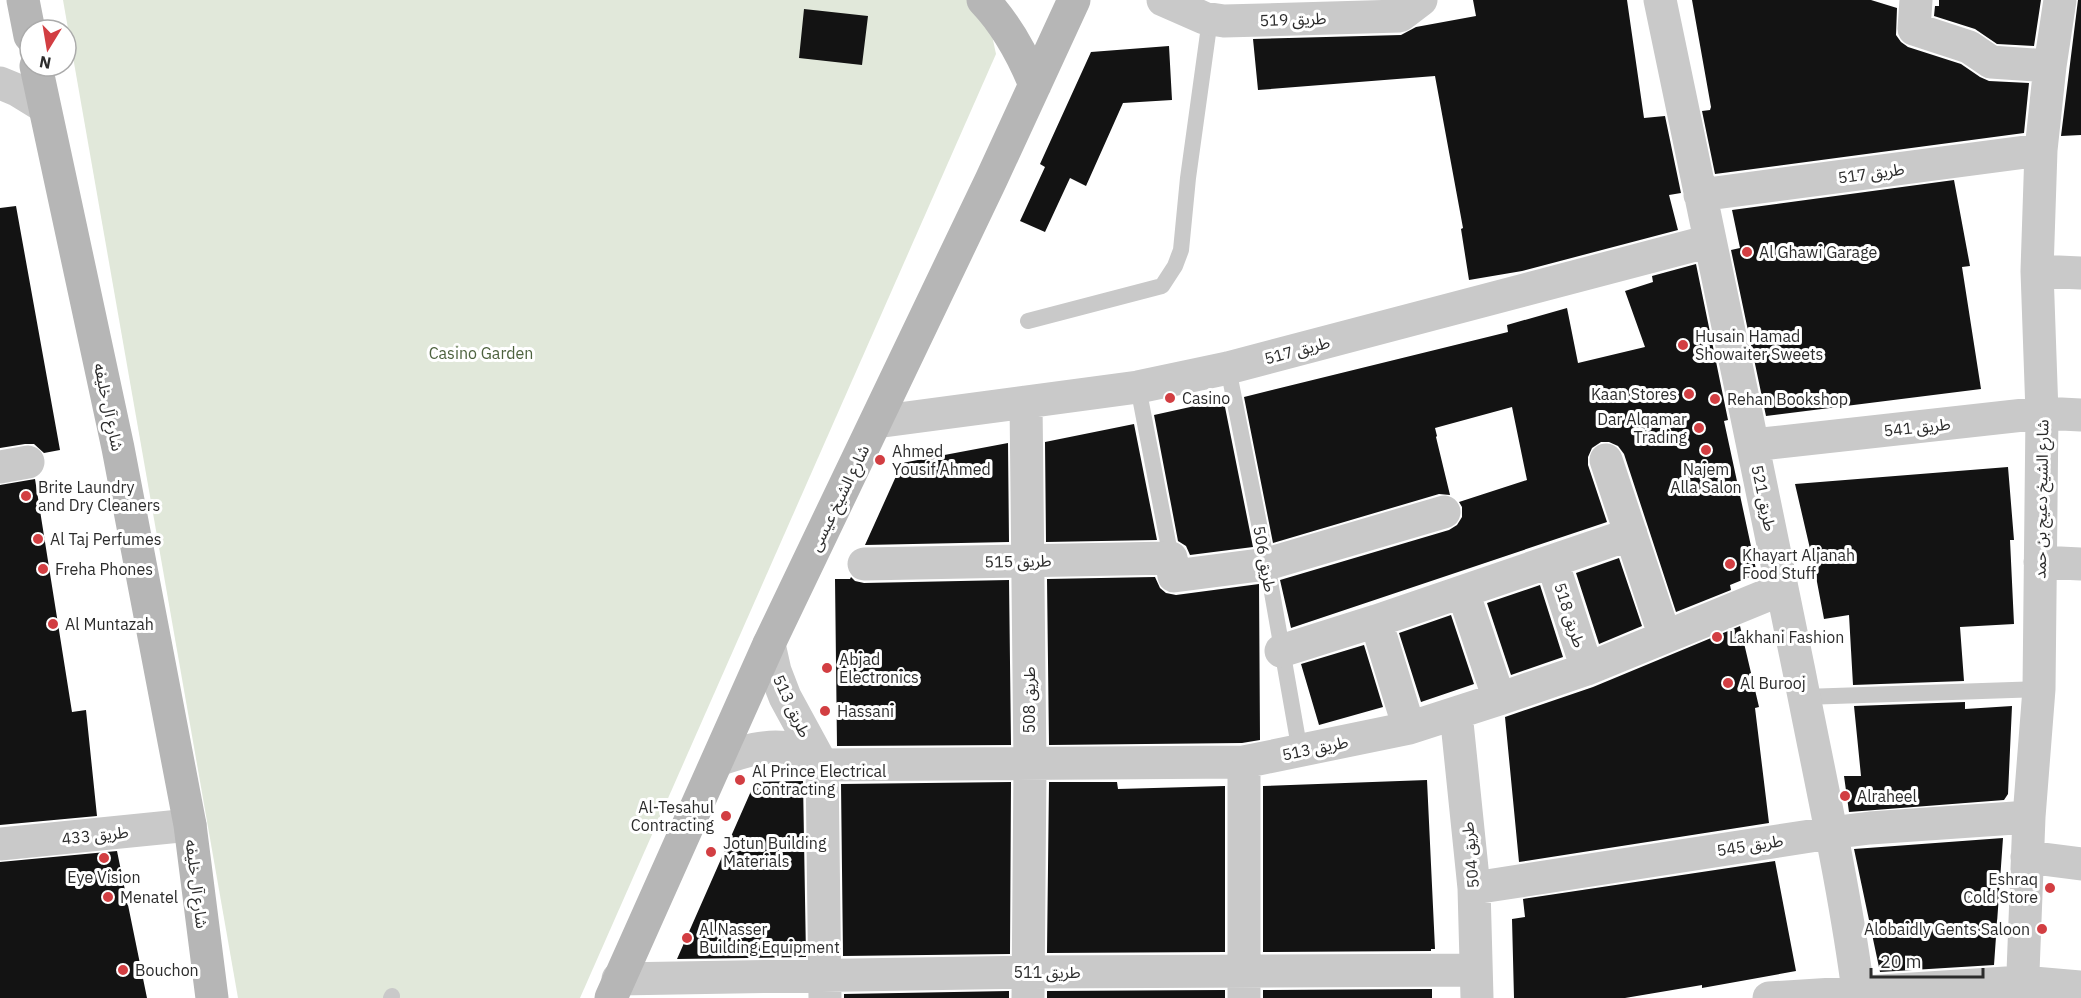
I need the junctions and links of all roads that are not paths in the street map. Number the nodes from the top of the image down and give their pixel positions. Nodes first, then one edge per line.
1 (23, 0) edge
2 (983, 0) edge
3 (1074, 0) edge
4 (1163, 0) edge
5 (1421, 0) edge
6 (1660, 0) edge
7 (1916, 0) edge
8 (2060, 0) edge
9 (26, 18) edge
10 (1210, 19) junction
11 (2050, 66) junction
12 (38, 78) edge
13 (0, 83) edge
14 (1035, 85) junction
15 (44, 106) junction
16 (2041, 150) junction
17 (1700, 195) junction
18 (1710, 241) junction
19 (2037, 271) junction
20 (2081, 273) edge
21 (1028, 321) dead end
22 (1228, 368) junction
23 (1138, 387) junction
24 (1026, 402) junction
25 (2042, 413) junction
26 (2081, 415) edge
27 (876, 422) junction
28 (1753, 445) junction
29 (1606, 460) dead end
30 (1444, 512) dead end
31 (1631, 534) junction
32 (1172, 558) junction
33 (1029, 561) junction
34 (1552, 561) junction
35 (2040, 562) junction
36 (864, 564) dead end
37 (1267, 564) junction
38 (2081, 564) edge
39 (1782, 589) junction
40 (1463, 592) junction
41 (1376, 621) junction
42 (1665, 637) junction
43 (769, 644) junction
44 (1281, 651) junction
45 (1587, 669) junction
46 (2039, 689) junction
47 (1804, 697) junction
48 (1499, 699) junction
49 (1456, 712) junction
50 (1409, 728) junction
51 (1300, 752) junction
52 (718, 760) junction
53 (1244, 762) junction
54 (822, 765) junction
55 (1030, 765) junction
56 (2029, 818) junction
57 (190, 825) junction
58 (1830, 833) junction
59 (0, 844) edge
60 (2027, 857) junction
61 (2081, 864) edge
62 (1474, 888) junction
63 (1477, 984) edge
64 (1028, 985) edge
65 (1244, 985) edge
66 (825, 987) edge
67 (2081, 987) edge
68 (615, 989) edge
69 (2022, 990) edge
70 (1859, 995) edge
71 (212, 998) edge
72 (1769, 998) edge

1 - 9 street
2 - 14 street
3 - 14 street, شارع الشيخ عيسى
4 - 10 street, طريق 519
5 - 10 street, طريق 519
6 - 17 street, طريق 521
7 - 11 street
8 - 11 street, شارع الشيخ دعيج بن حمد
10 - 21 lane
11 - 16 street, شارع الشيخ دعيج بن حمد
12 - 15 street, شارع آل خليفه
13 - 15 street
14 - 27 street, شارع الشيخ عيسى
15 - 57 street, شارع آل خليفه
16 - 17 street, طريق 517
16 - 19 street, شارع الشيخ دعيج بن حمد
17 - 18 street, طريق 521
18 - 22 street, طريق 517
18 - 28 street, طريق 521
19 - 20 street
19 - 25 street, شارع الشيخ دعيج بن حمد
22 - 23 street, طريق 517
22 - 37 lane, طريق 506
23 - 24 street, طريق 517
23 - 32 lane
24 - 27 street, طريق 517
24 - 33 street, طريق 508
25 - 26 street, طريق 541
25 - 28 street, طريق 541
25 - 35 street, شارع الشيخ دعيج بن حمد
27 - 43 street, شارع الشيخ عيسى
28 - 39 street, طريق 521
29 - 31 street
30 - 37 street
31 - 34 street, طريق 518
31 - 42 street
32 - 33 street, طريق 515
32 - 37 street
33 - 36 street, طريق 515
33 - 55 street, طريق 508
34 - 40 street, طريق 518
34 - 45 street, طريق 518
35 - 38 street
35 - 46 street, شارع الشيخ دعيج بن حمد
37 - 44 lane, طريق 506
39 - 42 street, طريق 513
39 - 47 street, طريق 521
40 - 41 street, طريق 518
40 - 48 street
41 - 44 street, طريق 518
41 - 50 street
42 - 45 street, طريق 513
43 - 52 street, شارع الشيخ عيسى
43 - 54 street, طريق 513
44 - 51 lane, طريق 506
45 - 48 street, طريق 513
46 - 47 lane
46 - 56 street, شارع الشيخ دعيج بن حمد
47 - 58 street, طريق 521
48 - 49 street, طريق 513
49 - 50 street, طريق 513
49 - 62 street, طريق 504
50 - 51 street, طريق 513
51 - 53 street, طريق 513
52 - 54 street, طريق 513
52 - 68 street, شارع الشيخ عيسى
53 - 55 street, طريق 513
53 - 65 street
54 - 55 street, طريق 513
54 - 66 street
55 - 64 street, طريق 508
56 - 58 street, طريق 545
56 - 60 street, شارع الشيخ دعيج بن حمد
57 - 59 street, طريق 433
57 - 71 street, شارع آل خليفه
58 - 62 street, طريق 545
58 - 70 street, طريق 521
60 - 61 street
60 - 69 street, شارع الشيخ دعيج بن حمد
62 - 63 street, طريق 504
63 - 65 street, طريق 511
64 - 65 street, طريق 511
64 - 66 street, طريق 511
66 - 68 street, طريق 511
67 - 69 street
69 - 70 street
70 - 72 street

